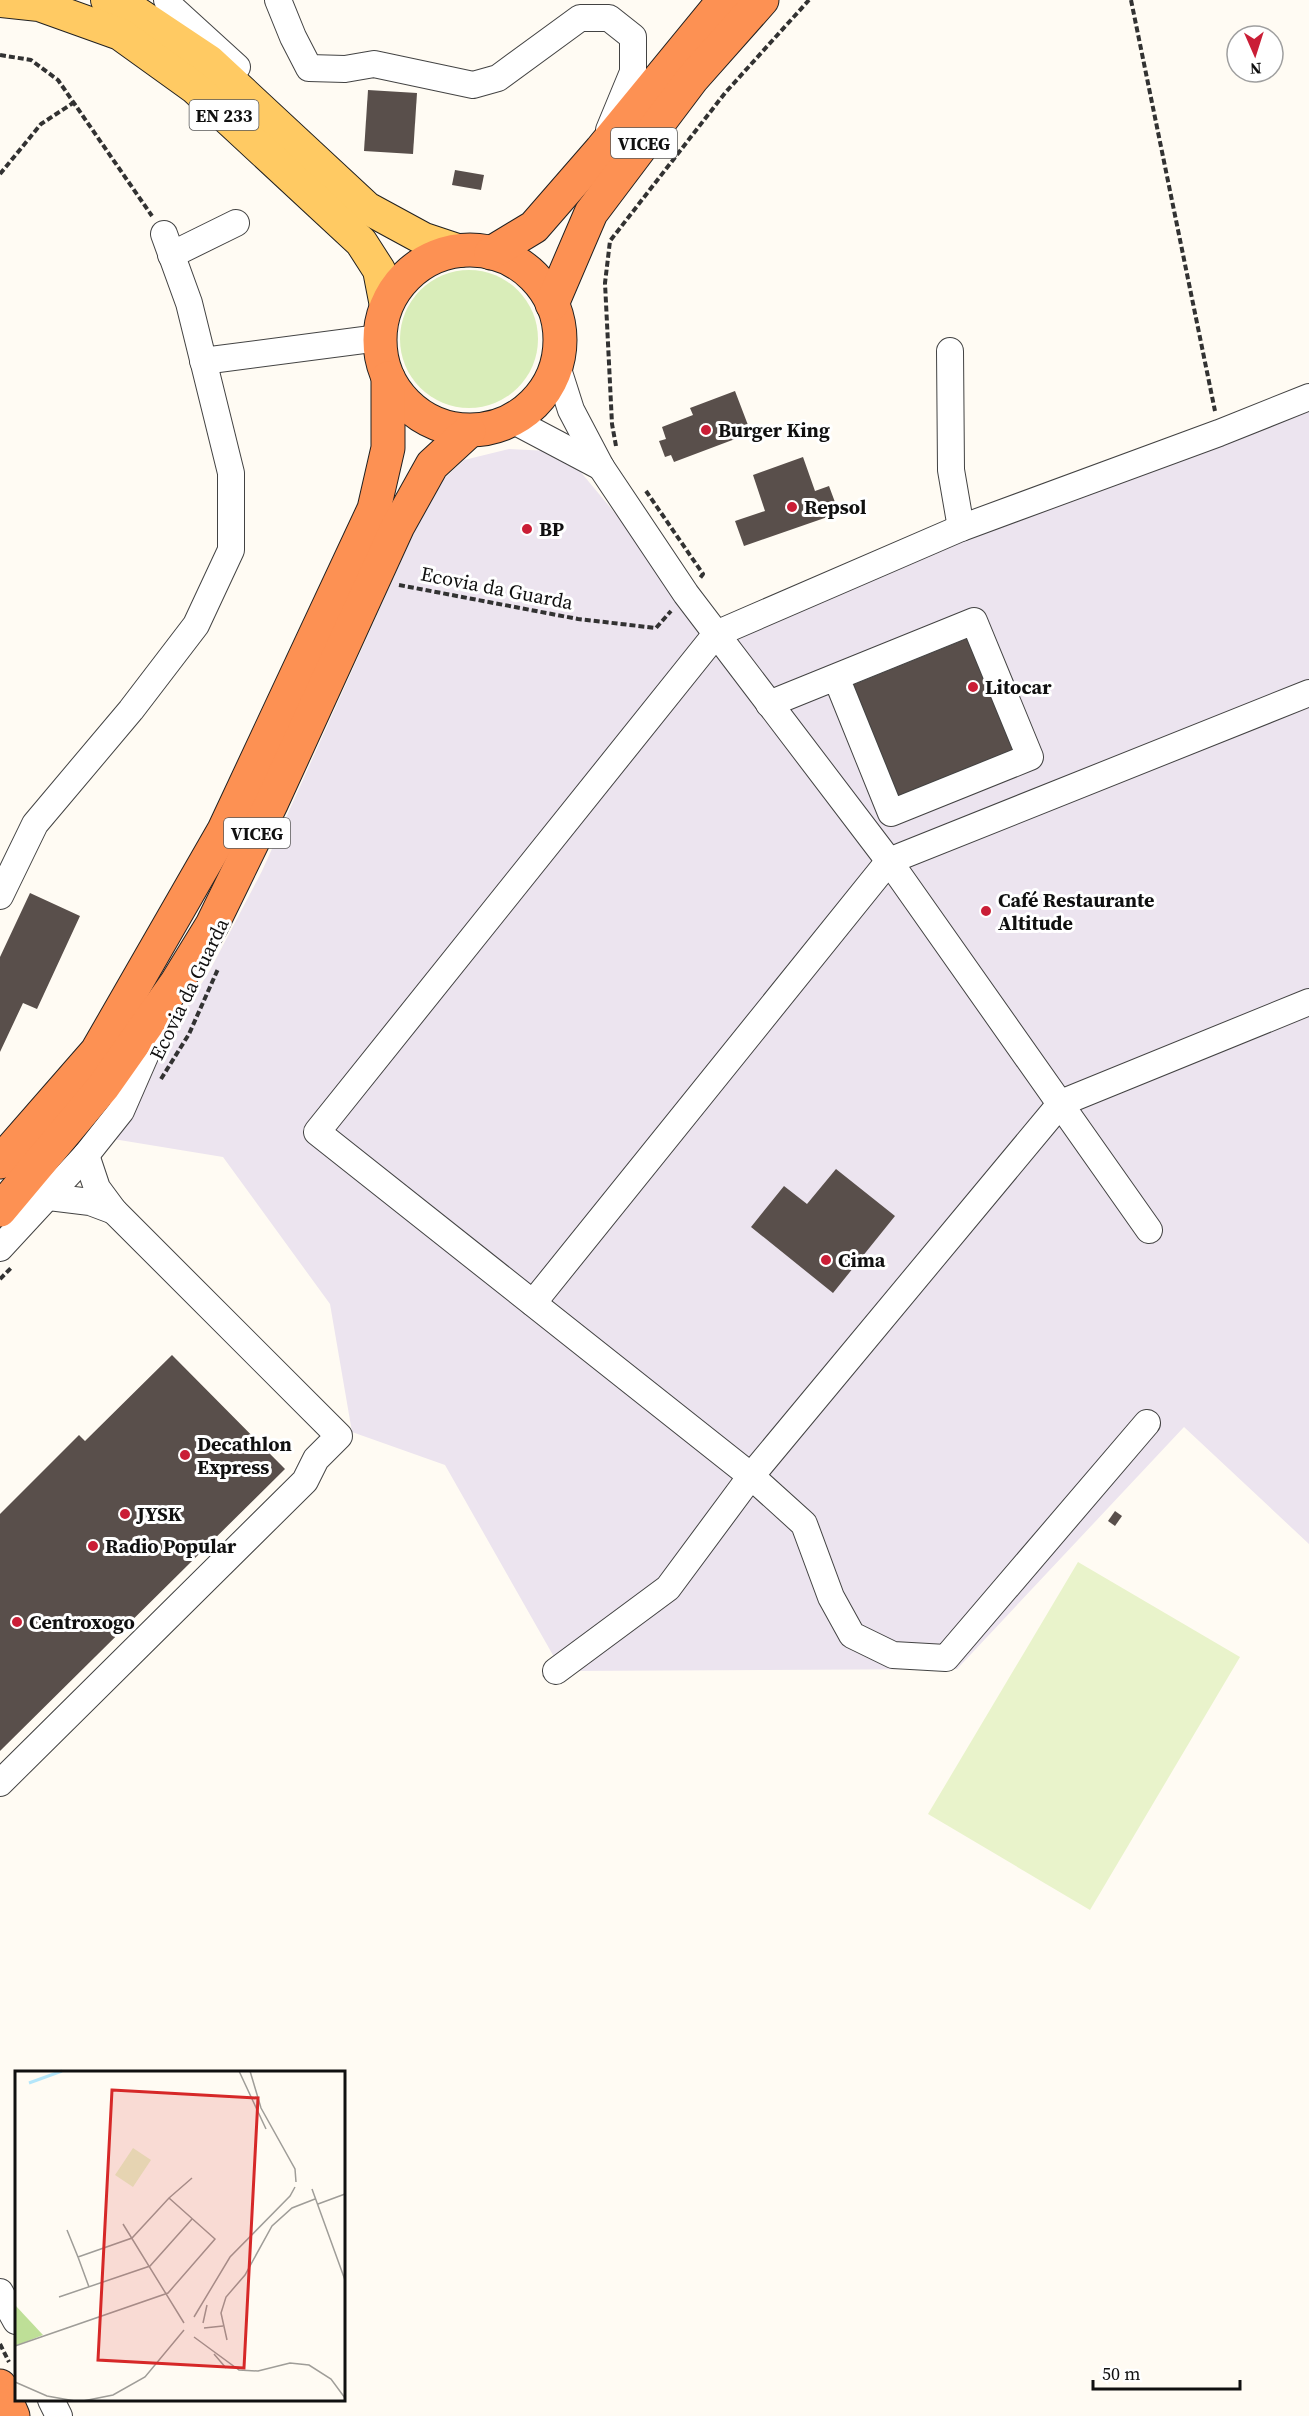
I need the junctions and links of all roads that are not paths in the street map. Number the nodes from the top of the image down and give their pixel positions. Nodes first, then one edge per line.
1 (107, 0) edge
2 (167, 0) edge
3 (278, 0) edge
4 (724, 0) edge
5 (762, 0) edge
6 (0, 2) edge
7 (292, 138) junction
8 (601, 150) junction
9 (236, 223) dead end
10 (476, 252) junction
11 (552, 304) junction
12 (386, 306) junction
13 (379, 338) junction
14 (950, 351) dead end
15 (203, 361) junction
16 (557, 366) junction
17 (388, 378) junction
18 (1309, 397) edge
19 (512, 420) junction
20 (469, 430) junction
21 (609, 460) junction
22 (961, 528) junction
23 (716, 634) junction
24 (836, 677) junction
25 (1309, 693) edge
26 (769, 704) junction
27 (889, 861) junction
28 (0, 896) edge
29 (177, 982) junction
30 (1309, 1002) edge
31 (1060, 1103) junction
32 (86, 1155) junction
33 (0, 1162) edge
34 (49, 1197) junction
35 (0, 1210) edge
36 (114, 1211) junction
37 (1149, 1230) dead end
38 (8, 1256) edge
39 (533, 1303) junction
40 (1147, 1423) dead end
41 (751, 1476) junction
42 (556, 1671) dead end
43 (0, 1783) edge
44 (0, 2292) edge
45 (15, 2318) edge
46 (0, 2386) edge
47 (52, 2401) edge
48 (13, 2416) edge
49 (59, 2416) edge

1 - 7 main road, EN 233
2 - 7 street
3 - 8 street
4 - 8 highway, VICEG
5 - 11 highway, VICEG
6 - 12 main road, EN 233
7 - 10 main road, EN 233
8 - 10 highway, VICEG
9 - 15 street
10 - 11 highway
10 - 12 highway
11 - 16 highway
12 - 13 highway
13 - 15 street
13 - 17 highway
14 - 22 street
15 - 28 street
16 - 19 highway
16 - 21 street
17 - 20 highway
17 - 33 highway, VICEG
18 - 22 street
19 - 20 highway
19 - 21 street
20 - 29 highway, VICEG
21 - 23 street
22 - 23 street
23 - 26 street
23 - 39 street
24 - 24 street
24 - 26 street
25 - 27 street
26 - 27 street
27 - 31 street
27 - 39 street
29 - 32 street
29 - 35 highway, VICEG
30 - 31 street
31 - 37 street
31 - 41 street
32 - 34 street
32 - 36 street
34 - 36 street
34 - 38 street
36 - 43 street
39 - 41 street
40 - 41 street
41 - 42 street
44 - 45 street
46 - 48 highway
47 - 49 street

